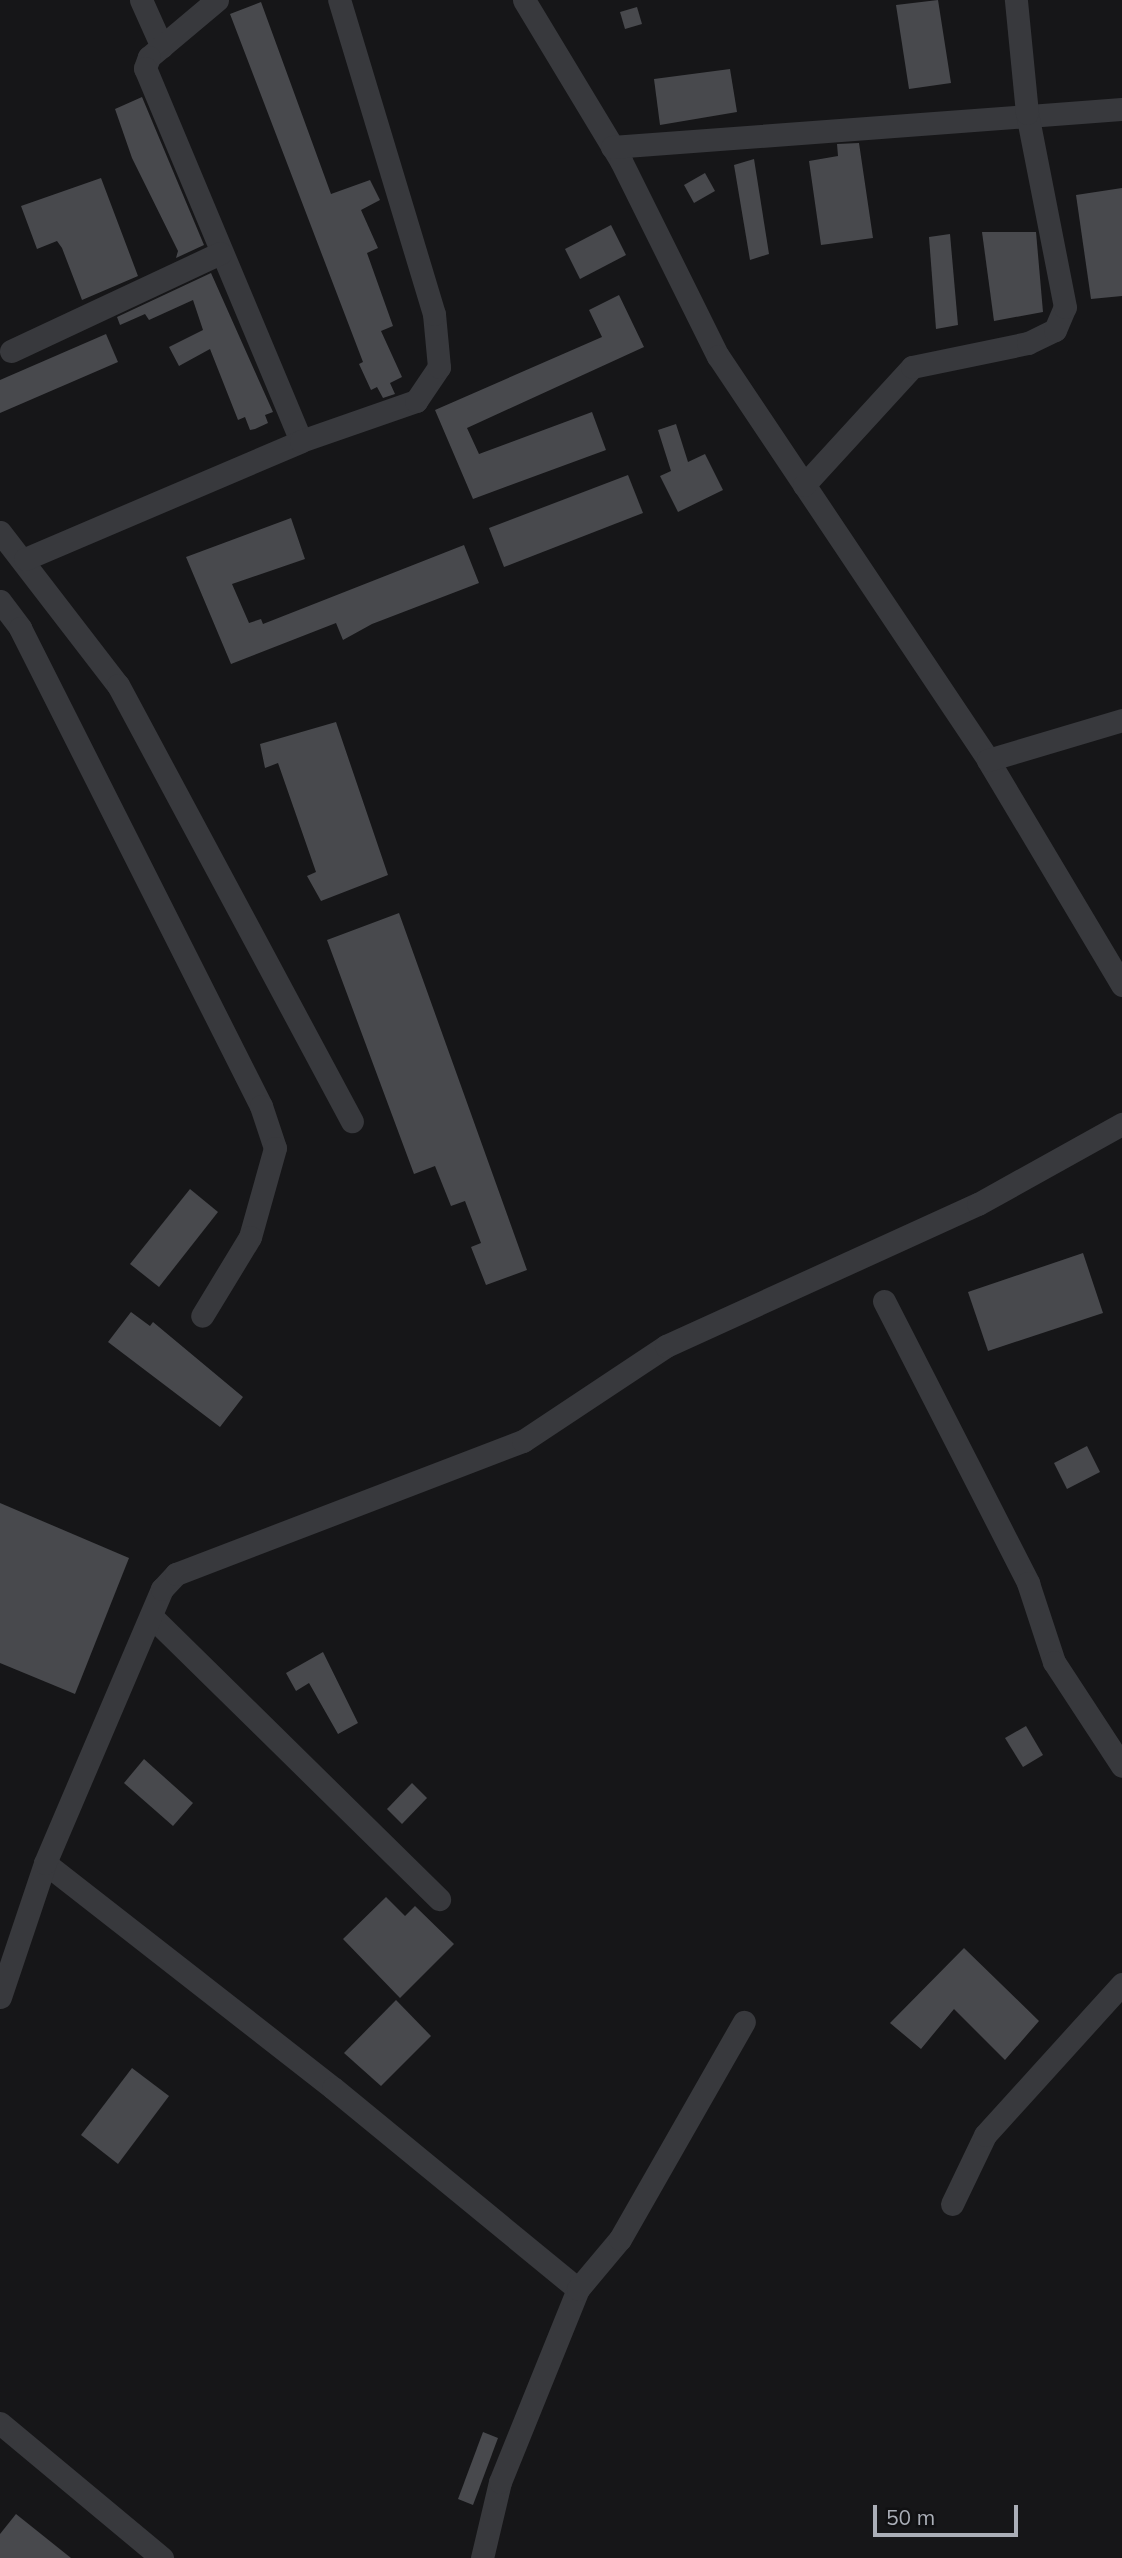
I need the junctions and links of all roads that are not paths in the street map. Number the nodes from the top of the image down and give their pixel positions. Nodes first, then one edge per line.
1 (141, 0) edge
2 (217, 0) edge
3 (339, 0) edge
4 (524, 0) edge
5 (1016, 0) edge
6 (162, 47) junction
7 (1122, 109) edge
8 (1027, 113) junction
9 (612, 147) junction
10 (220, 253) junction
11 (11, 351) dead end
12 (301, 440) junction
13 (804, 485) junction
14 (0, 533) edge
15 (25, 559) junction
16 (0, 601) edge
17 (1122, 720) edge
18 (988, 760) junction
19 (1122, 985) edge
20 (352, 1121) dead end
21 (1122, 1124) edge
22 (884, 1301) dead end
23 (202, 1316) dead end
24 (150, 1616) junction
25 (1122, 1766) edge
26 (45, 1863) junction
27 (439, 1899) dead end
28 (1122, 1984) edge
29 (0, 1997) edge
30 (744, 2022) dead end
31 (952, 2204) dead end
32 (578, 2289) junction
33 (0, 2423) edge
34 (162, 2558) edge
35 (482, 2558) edge

1 - 6 street
2 - 6 street
3 - 12 street
4 - 9 street
5 - 8 street
6 - 10 street
7 - 8 street
8 - 9 street
8 - 13 street
9 - 13 street
10 - 11 street
10 - 12 street
12 - 15 street
13 - 18 street
14 - 15 street
15 - 20 street
16 - 23 street
17 - 18 street
18 - 19 street
21 - 24 street
22 - 25 street
24 - 26 street
24 - 27 street
26 - 29 street
26 - 32 street
28 - 31 street
30 - 32 street
32 - 35 street
33 - 34 street

